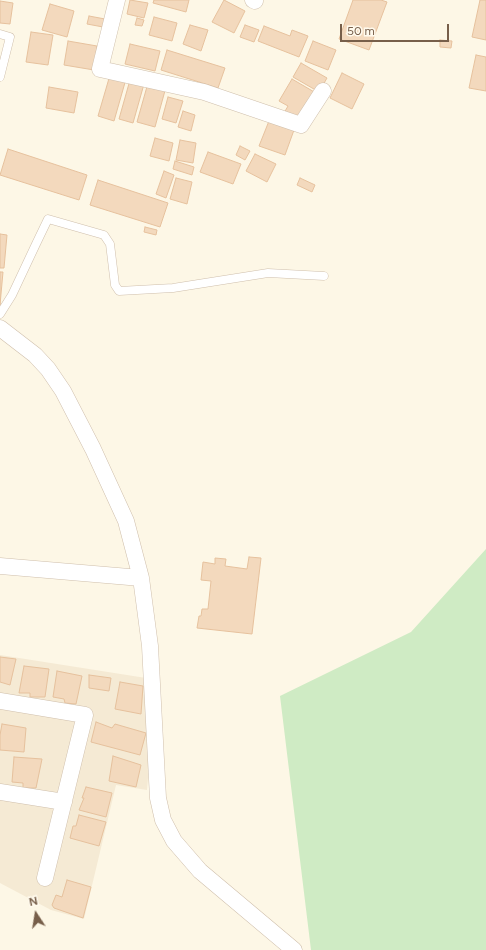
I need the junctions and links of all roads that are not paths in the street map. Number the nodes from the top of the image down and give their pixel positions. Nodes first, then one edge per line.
1 (117, 0) edge
2 (0, 34) edge
3 (0, 77) edge
4 (323, 91) dead end
5 (324, 276) dead end
6 (0, 314) edge
7 (0, 328) edge
8 (0, 566) edge
9 (141, 578) junction
10 (0, 701) edge
11 (0, 792) edge
12 (64, 802) junction
13 (45, 878) dead end
14 (294, 950) edge

1 - 4 street
2 - 3 lane
5 - 6 lane
7 - 9 street
8 - 9 street
9 - 14 street
10 - 12 street
11 - 12 street
12 - 13 street

